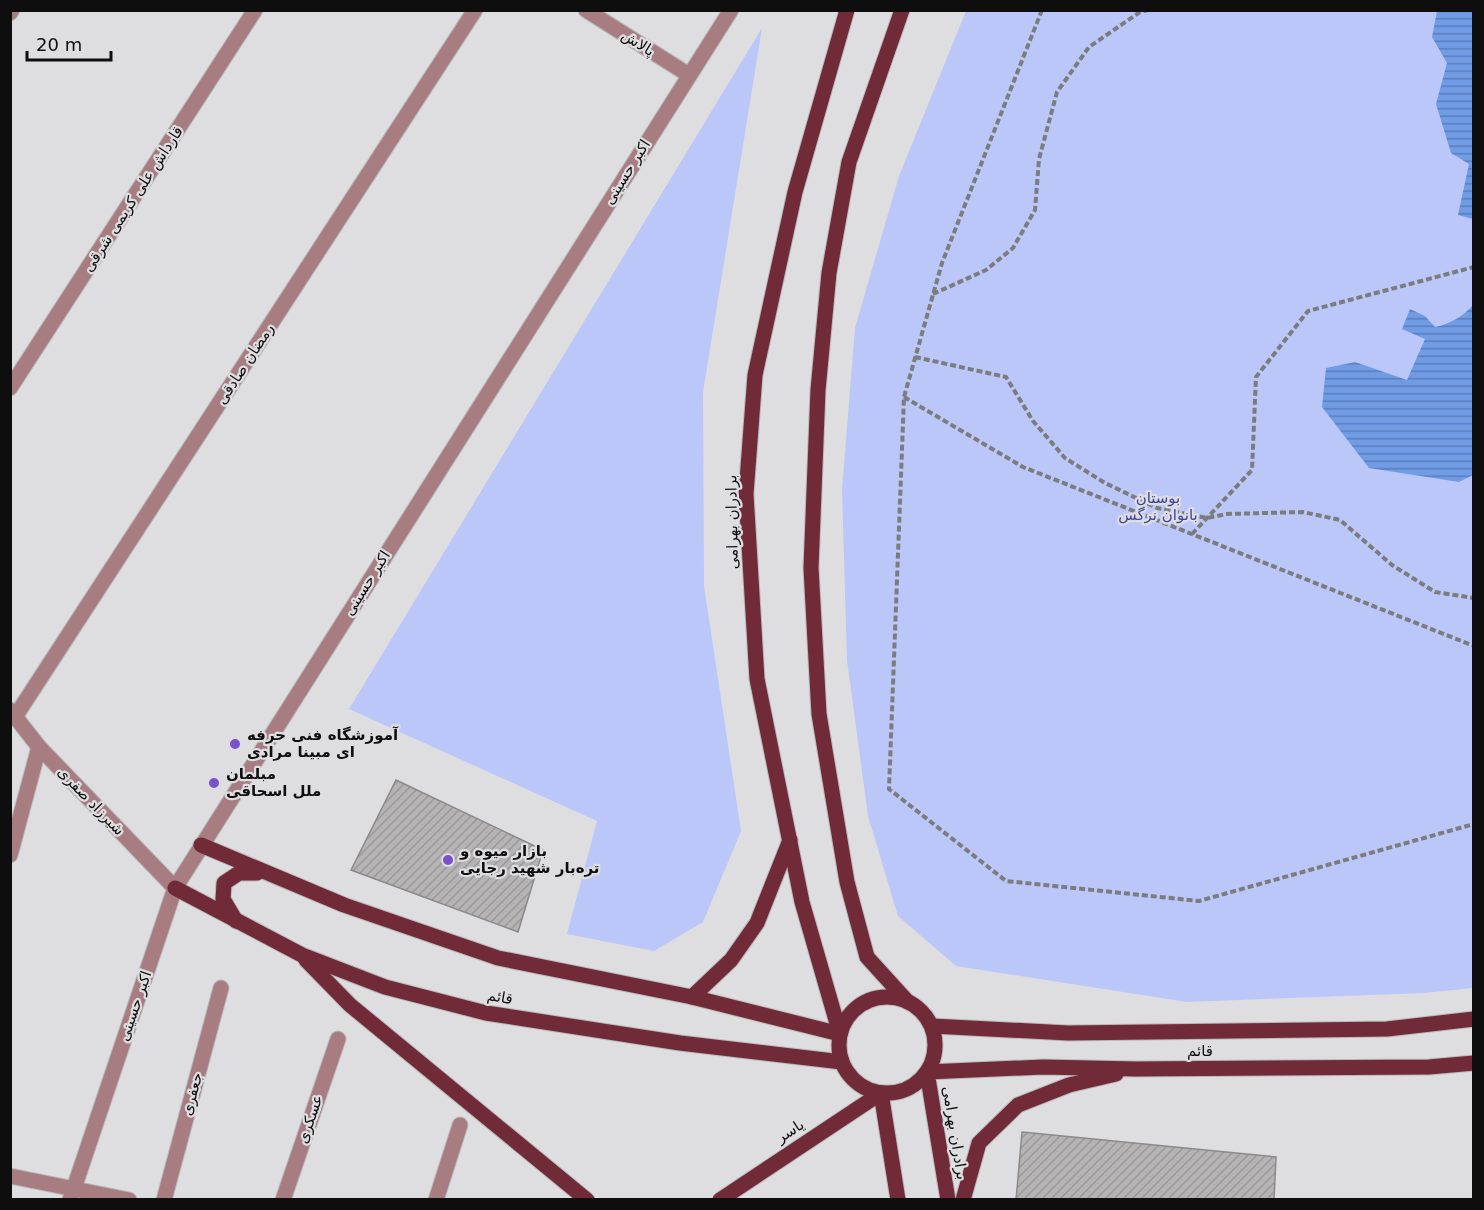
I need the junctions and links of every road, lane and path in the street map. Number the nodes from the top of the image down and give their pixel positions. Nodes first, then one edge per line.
1 (255, 10) edge
2 (475, 10) edge
3 (586, 10) edge
4 (731, 10) edge
5 (847, 10) edge
6 (902, 10) edge
7 (1042, 10) edge
8 (1148, 10) edge
9 (1266, 10) edge
10 (1326, 10) edge
11 (689, 75) junction
12 (1473, 267) edge
13 (933, 294) junction
14 (915, 357) junction
15 (10, 388) edge
16 (904, 398) junction
17 (1207, 518) junction
18 (1192, 534) junction
19 (1473, 598) edge
20 (1473, 646) edge
21 (13, 713) edge
22 (39, 747) junction
23 (1473, 824) edge
24 (790, 840) junction
25 (201, 845) junction
26 (10, 855) edge
27 (266, 873) junction
28 (175, 888) junction
29 (236, 921) junction
30 (302, 955) junction
31 (221, 988) dead end
32 (692, 997) junction
33 (907, 1001) junction
34 (1473, 1019) edge
35 (932, 1026) junction
36 (840, 1034) junction
37 (338, 1040) dead end
38 (842, 1062) junction
39 (1473, 1063) edge
40 (1136, 1069) junction
41 (927, 1072) junction
42 (881, 1093) junction
43 (460, 1125) dead end
44 (10, 1176) edge
45 (72, 1194) edge
46 (129, 1200) edge
47 (164, 1200) edge
48 (282, 1200) edge
49 (436, 1200) edge
50 (587, 1200) edge
51 (720, 1200) edge
52 (898, 1200) edge
53 (948, 1200) edge
54 (963, 1200) edge

1 - 15 street, قارداش علی کریمی شرقی
2 - 21 street, رمضان صادقی
3 - 11 street, پالاش
4 - 11 street, اکبر حسینی
5 - 24 main road, برادران بهرامی
6 - 33 main road
7 - 13 path
8 - 13 path
9 - 10 path
11 - 25 street, اکبر حسینی
12 - 17 path
13 - 14 path
14 - 16 path
14 - 17 path
16 - 18 path
16 - 23 path
17 - 18 path
17 - 19 path
18 - 20 path
21 - 22 street, شیرزاد صفری
22 - 26 street
22 - 28 street, شیرزاد صفری
24 - 32 main road
24 - 36 main road, برادران بهرامی
25 - 27 main road
25 - 28 street, اکبر حسینی
27 - 29 main road
27 - 32 main road
28 - 29 main road, قائم
28 - 45 street, اکبر حسینی
29 - 30 main road, قائم
30 - 38 main road, قائم
30 - 50 main road
31 - 47 street, جعفری
32 - 36 main road
33 - 35 main road
33 - 36 main road
34 - 35 main road, قائم
35 - 41 main road
36 - 38 main road
37 - 48 street, عسکری
38 - 42 main road
39 - 40 main road, قائم
40 - 41 main road, قائم
40 - 54 main road
41 - 42 main road
41 - 53 main road, برادران بهرامی
42 - 51 main road, یاسر
42 - 52 main road
43 - 49 street
44 - 45 street
45 - 46 street

